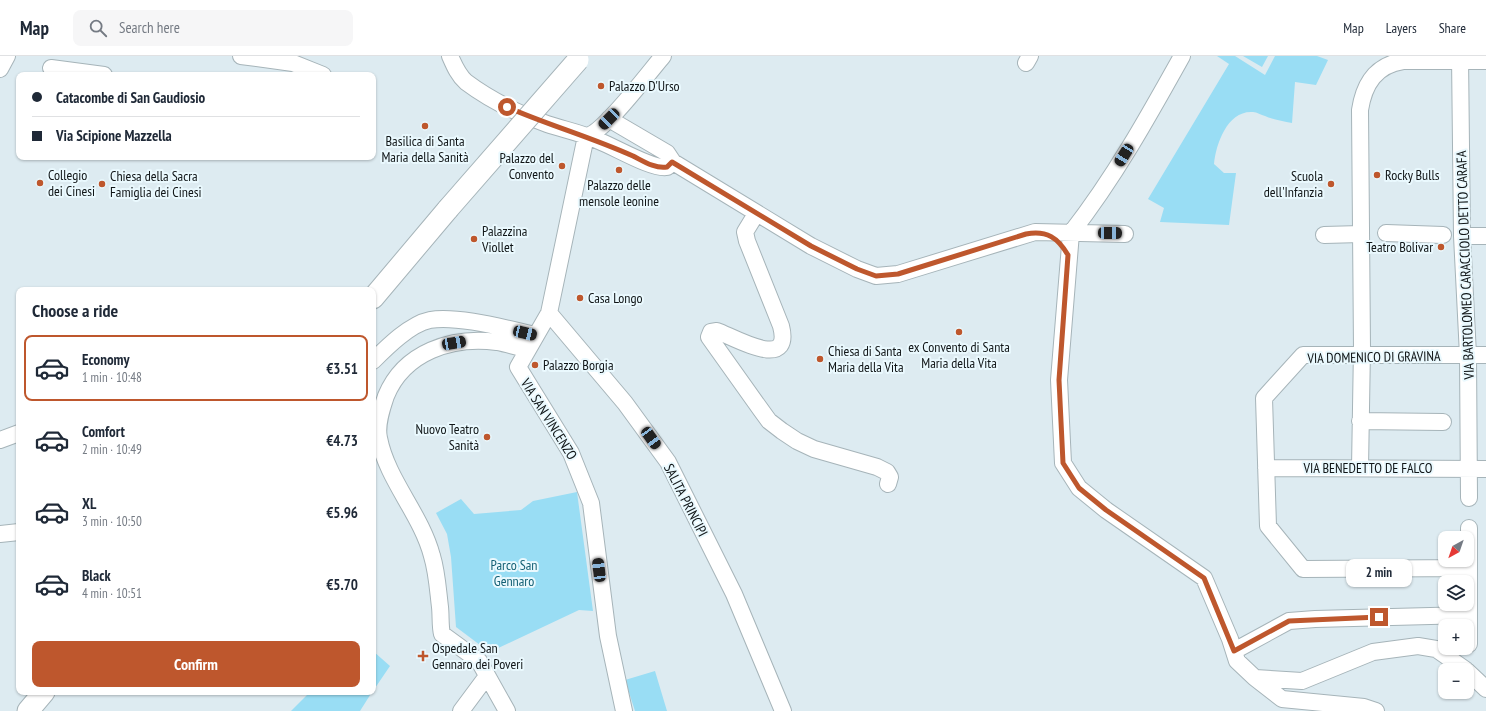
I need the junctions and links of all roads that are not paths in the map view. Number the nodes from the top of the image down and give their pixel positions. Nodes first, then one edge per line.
1 (7, 56) edge
2 (242, 56) edge
3 (663, 56) edge
4 (1182, 56) edge
5 (580, 58) edge
6 (1460, 59) edge
7 (1486, 61) edge
8 (453, 62) edge
9 (51, 66) edge
10 (0, 69) edge
11 (86, 72) edge
12 (316, 72) edge
13 (599, 131) junction
14 (672, 162) junction
15 (756, 214) junction
16 (1486, 227) edge
17 (1462, 231) junction
18 (1045, 233) junction
19 (1071, 233) junction
20 (1386, 233) dead end
21 (1125, 234) dead end
22 (1360, 234) junction
23 (1324, 235) dead end
24 (1443, 235) dead end
25 (1486, 236) edge
26 (1068, 255) junction
27 (376, 294) edge
28 (549, 314) junction
29 (536, 335) junction
30 (526, 349) junction
31 (1362, 354) junction
32 (1486, 355) edge
33 (1468, 356) junction
34 (376, 358) edge
35 (1360, 421) junction
36 (1443, 422) dead end
37 (16, 433) edge
38 (0, 440) edge
39 (1266, 468) junction
40 (1360, 468) junction
41 (1469, 469) junction
42 (1486, 469) edge
43 (888, 484) dead end
44 (1469, 498) dead end
45 (1469, 528) dead end
46 (16, 532) edge
47 (0, 534) edge
48 (1469, 568) junction
49 (1469, 615) junction
50 (1469, 619) edge
51 (1234, 651) junction
52 (1456, 663) edge
53 (487, 676) junction
54 (1474, 677) edge
55 (1255, 678) junction
56 (1486, 689) edge
57 (41, 695) edge
58 (1280, 705) edge
59 (28, 711) edge
60 (461, 711) edge
61 (507, 711) edge
62 (624, 711) edge
63 (783, 711) edge
64 (1376, 711) edge

1 - 10 street
2 - 12 street
3 - 13 street
4 - 19 street
5 - 27 main road, bridge
6 - 7 street
6 - 17 street, VIA BARTOLOMEO CARACCIOLO DETTO CARAFA
6 - 22 street
8 - 13 street
9 - 11 street
13 - 14 street
13 - 14 street
13 - 28 street, VIA SAN VINCENZO
14 - 15 street
15 - 18 street
15 - 43 street
16 - 17 street
17 - 25 street
17 - 33 street, VIA BARTOLOMEO CARACCIOLO DETTO CARAFA
18 - 19 street
18 - 26 street
19 - 21 street
19 - 26 street
20 - 24 street
22 - 23 street
22 - 31 street
26 - 51 street
28 - 29 street, VIA SAN VINCENZO
28 - 63 street, SALITA PRINCIPI
29 - 30 street, VIA SAN VINCENZO
29 - 34 street
30 - 53 street
30 - 62 street, VIA SAN VINCENZO
31 - 33 street, VIA DOMENICO DI GRAVINA
31 - 35 street
31 - 39 street, VIA DOMENICO DI GRAVINA
32 - 33 street, VIA DOMENICO DI GRAVINA
33 - 41 street, VIA BARTOLOMEO CARACCIOLO DETTO CARAFA
35 - 36 street
35 - 40 street
37 - 38 street
39 - 40 street, VIA BENEDETTO DE FALCO
39 - 48 street, VIA DOMENICO DI GRAVINA
40 - 41 street, VIA BENEDETTO DE FALCO
41 - 42 street, VIA BENEDETTO DE FALCO
41 - 44 street, VIA BARTOLOMEO CARACCIOLO DETTO CARAFA
45 - 48 street
46 - 47 street
48 - 49 street
49 - 50 street
49 - 51 street
51 - 55 street
52 - 55 street
53 - 60 street
53 - 61 street
54 - 56 street
55 - 58 street
57 - 59 main road
58 - 64 street

